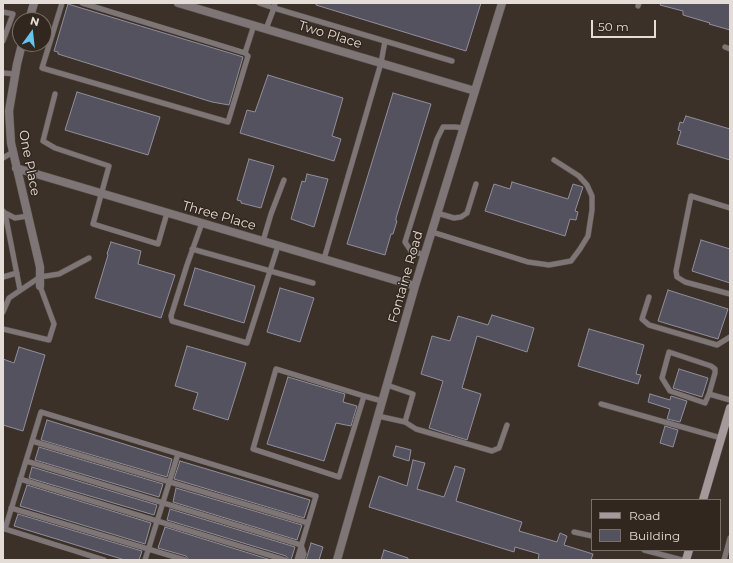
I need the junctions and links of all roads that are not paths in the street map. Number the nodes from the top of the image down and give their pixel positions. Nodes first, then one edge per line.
1 (62, 3) edge
2 (82, 3) edge
3 (178, 3) edge
4 (259, 3) edge
5 (502, 3) edge
6 (275, 5) edge
7 (3, 12) edge
8 (254, 26) junction
9 (266, 29) junction
10 (3, 41) edge
11 (384, 41) junction
12 (20, 52) edge
13 (245, 53) junction
14 (452, 61) dead end
15 (381, 63) junction
16 (3, 73) edge
17 (15, 74) junction
18 (475, 90) junction
19 (55, 94) dead end
20 (463, 128) junction
21 (13, 152) junction
22 (3, 158) edge
23 (554, 160) dead end
24 (16, 168) junction
25 (284, 180) dead end
26 (476, 184) dead end
27 (102, 193) junction
28 (730, 208) edge
29 (4, 213) edge
30 (166, 213) junction
31 (437, 213) junction
32 (28, 216) junction
33 (202, 223) junction
34 (432, 232) junction
35 (263, 241) junction
36 (278, 246) junction
37 (192, 249) junction
38 (424, 255) junction
39 (89, 258) dead end
40 (324, 259) junction
41 (270, 270) junction
42 (17, 273) junction
43 (3, 276) edge
44 (40, 277) junction
45 (313, 283) dead end
46 (40, 286) joint
47 (415, 286) junction
48 (20, 290) junction
49 (730, 294) edge
50 (649, 297) dead end
51 (3, 312) edge
52 (3, 329) edge
53 (730, 337) edge
54 (387, 385) junction
55 (709, 394) junction
56 (364, 396) junction
57 (730, 400) edge
58 (382, 401) junction
59 (601, 404) dead end
60 (730, 408) edge
61 (378, 416) junction
62 (405, 422) junction
63 (507, 424) dead end
64 (727, 428) edge
65 (721, 438) junction
66 (32, 441) junction
67 (178, 454) junction
68 (26, 461) junction
69 (20, 479) junction
70 (169, 482) junction
71 (703, 499) edge
72 (162, 503) junction
73 (12, 508) junction
74 (157, 521) junction
75 (308, 523) junction
76 (574, 532) dead end
77 (591, 536) edge
78 (730, 538) edge
79 (301, 545) junction
80 (148, 549) junction
81 (648, 551) edge
82 (104, 560) edge
83 (145, 560) edge
84 (185, 560) edge
85 (285, 560) edge
86 (297, 560) edge
87 (302, 560) edge
88 (337, 560) edge
89 (682, 560) edge
90 (724, 560) edge

1 - 13 lane
2 - 13 lane
3 - 8 street, Two Place
4 - 6 lane
5 - 18 street, Fontaine Road
6 - 9 lane
6 - 11 lane
7 - 10 lane
8 - 9 street, Two Place
8 - 13 lane
9 - 15 street, Two Place
11 - 14 lane
11 - 15 lane
12 - 17 street, One Place
15 - 18 street, Two Place
15 - 40 lane
16 - 17 lane
17 - 21 street, One Place
18 - 20 street, Fontaine Road
19 - 27 lane
20 - 31 street, Fontaine Road
20 - 38 lane
21 - 22 lane
21 - 24 street, One Place
23 - 34 lane
24 - 27 street, Three Place
24 - 32 street, One Place
25 - 35 lane
26 - 31 lane
27 - 30 street, Three Place
27 - 30 lane
28 - 49 lane
29 - 32 lane
29 - 42 lane
30 - 33 street, Three Place
31 - 34 street, Fontaine Road
32 - 44 street, One Place
33 - 35 street, Three Place
33 - 37 lane
34 - 38 street, Fontaine Road
35 - 36 street, Three Place
36 - 40 street, Three Place
36 - 41 lane
37 - 41 lane
37 - 41 lane
38 - 47 street, Fontaine Road
39 - 44 lane
40 - 47 street, Three Place
41 - 45 lane
42 - 43 lane
42 - 48 lane
44 - 46 street, One Place
44 - 48 lane
46 - 52 lane
47 - 54 street, Fontaine Road
48 - 51 lane
50 - 53 lane
54 - 58 street, Fontaine Road
54 - 62 lane
55 - 55 lane
55 - 57 lane
56 - 56 lane
56 - 58 lane
58 - 61 street, Fontaine Road
59 - 65 lane
60 - 64 main road
61 - 62 lane
61 - 88 street, Fontaine Road
62 - 63 lane
64 - 65 main road
65 - 71 main road
66 - 67 lane
66 - 68 lane
66 - 70 lane
67 - 70 lane
67 - 75 lane
68 - 69 lane
68 - 72 lane
69 - 73 lane
69 - 74 lane
70 - 72 lane
70 - 75 lane
72 - 74 lane
72 - 79 lane
73 - 80 lane
73 - 82 lane
74 - 80 lane
74 - 85 lane
75 - 79 lane
76 - 77 lane
78 - 90 lane
79 - 86 lane
79 - 87 lane
80 - 83 lane
80 - 84 lane
81 - 89 lane

